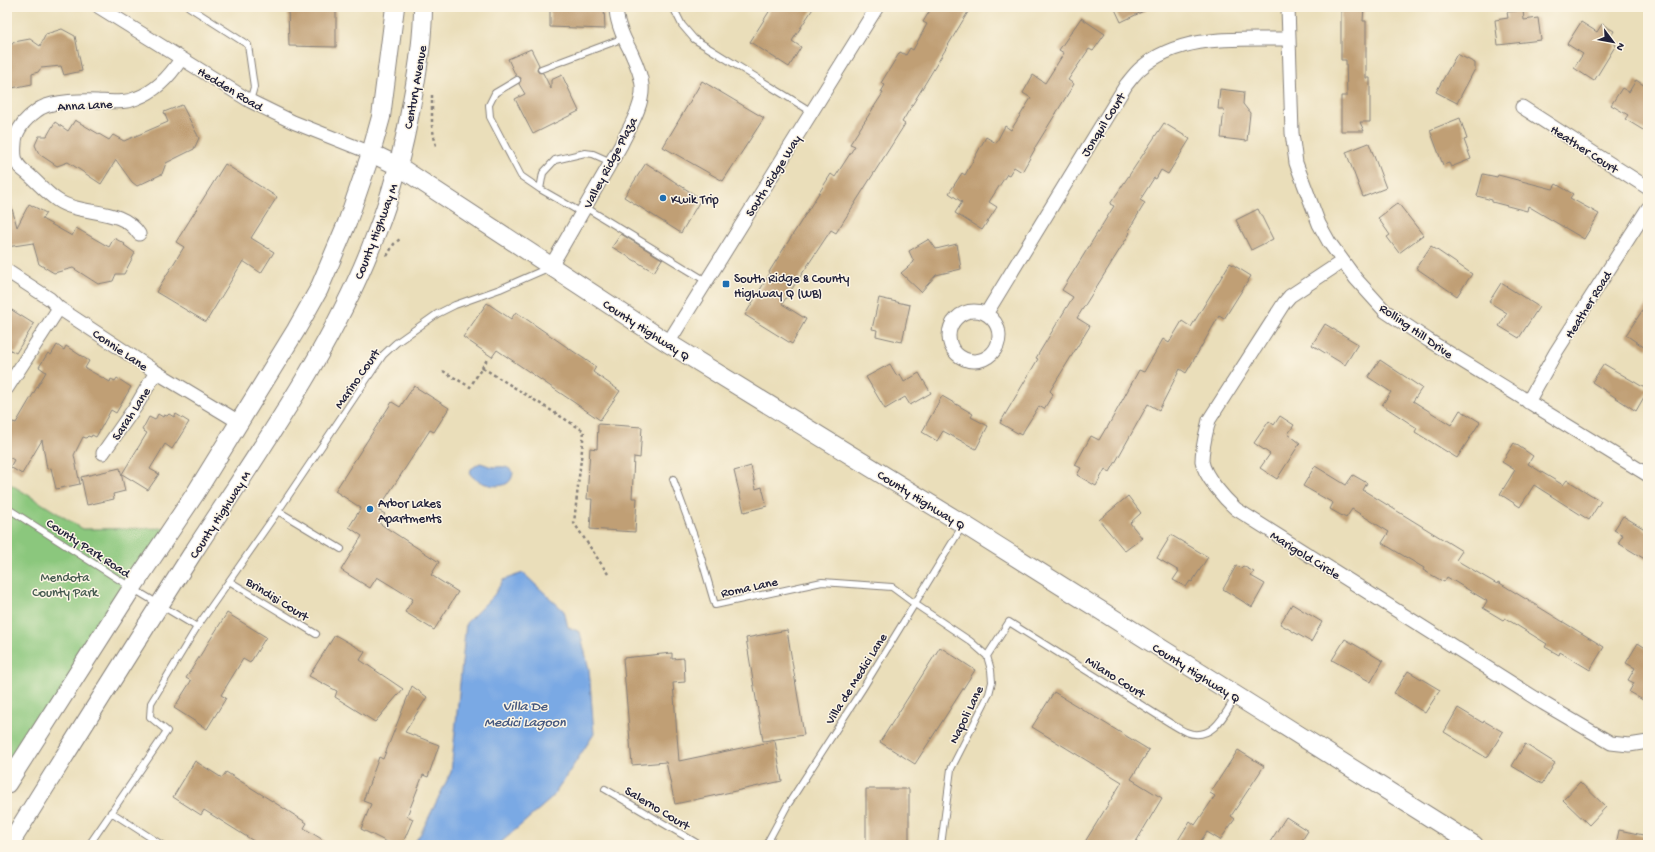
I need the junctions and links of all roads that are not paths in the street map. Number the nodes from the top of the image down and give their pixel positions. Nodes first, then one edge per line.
1 (99, 7) edge
2 (189, 7) edge
3 (395, 7) edge
4 (423, 7) edge
5 (616, 7) edge
6 (673, 7) edge
7 (877, 7) edge
8 (1288, 7) edge
9 (624, 38) junction
10 (1289, 39) junction
11 (181, 59) junction
12 (541, 69) dead end
13 (518, 80) dead end
14 (250, 101) junction
15 (1522, 108) dead end
16 (812, 112) junction
17 (371, 153) junction
18 (612, 162) junction
19 (398, 166) junction
20 (1648, 188) edge
21 (540, 189) junction
22 (1648, 208) edge
23 (584, 210) junction
24 (139, 234) dead end
25 (1343, 261) junction
26 (551, 266) junction
27 (7, 271) edge
28 (706, 281) junction
29 (59, 308) junction
30 (986, 314) dead end
31 (668, 343) junction
32 (156, 372) junction
33 (7, 388) edge
34 (1528, 402) junction
35 (239, 422) junction
36 (103, 453) dead end
37 (1648, 475) edge
38 (674, 479) dead end
39 (7, 508) edge
40 (278, 511) junction
41 (963, 524) junction
42 (341, 549) dead end
43 (229, 581) junction
44 (132, 588) junction
45 (160, 604) junction
46 (914, 604) junction
47 (197, 627) junction
48 (316, 634) dead end
49 (987, 656) junction
50 (1236, 696) junction
51 (1648, 742) edge
52 (7, 784) edge
53 (605, 788) dead end
54 (111, 812) junction
55 (1464, 842) edge
56 (9, 845) edge
57 (89, 845) edge
58 (162, 845) edge
59 (700, 845) edge
60 (766, 845) edge
61 (941, 845) edge

1 - 11 street, Hedden Road
2 - 14 lane
3 - 17 main road, Century Avenue
4 - 19 main road, Century Avenue
5 - 9 street, Valley Ridge Plaza
6 - 16 lane
7 - 16 street, South Ridge Way
8 - 10 street, Rolling Hill Drive
9 - 12 lane
9 - 18 street, Valley Ridge Plaza
10 - 25 street, Rolling Hill Drive
10 - 30 street, Jonquil Court
11 - 14 street, Hedden Road
11 - 24 street, Anna Lane
13 - 21 lane
14 - 17 street, Hedden Road
15 - 20 street, Heather Court
16 - 28 street, South Ridge Way
17 - 19 main road, County Highway Q
17 - 35 main road
18 - 21 lane
18 - 23 street, Valley Ridge Plaza
19 - 26 main road, County Highway Q
19 - 45 main road, County Highway M
21 - 23 lane
22 - 34 street, Heather Road
23 - 26 street, Valley Ridge Plaza
23 - 28 lane
25 - 34 street, Rolling Hill Drive
25 - 51 street, Marigold Circle
26 - 31 main road, County Highway Q
26 - 40 lane, Marino Court
27 - 29 street, Connie Lane
28 - 31 street, South Ridge Way
29 - 32 street, Connie Lane
29 - 33 street
31 - 41 main road, County Highway Q
32 - 35 street, Connie Lane
32 - 36 street, Sarah Lane
34 - 37 street, Rolling Hill Drive
35 - 44 main road
38 - 46 lane, Roma Lane
39 - 44 lane, County Park Road
40 - 42 lane
40 - 43 lane, Marino Court
41 - 46 lane, Villa de Medici Lane
41 - 50 main road, County Highway Q
43 - 47 lane, Marino Court
43 - 48 lane, Brindisi Court
44 - 45 lane, County Park Road
44 - 52 main road
45 - 47 lane, County Park Road
45 - 56 main road, County Highway M
46 - 49 lane
46 - 60 lane, Villa de Medici Lane
47 - 54 lane, Marino Court
49 - 50 lane, Milano Court
49 - 61 lane, Napoli Lane
50 - 55 main road, County Highway Q
53 - 59 lane, Salerno Court
54 - 57 lane
54 - 58 lane

